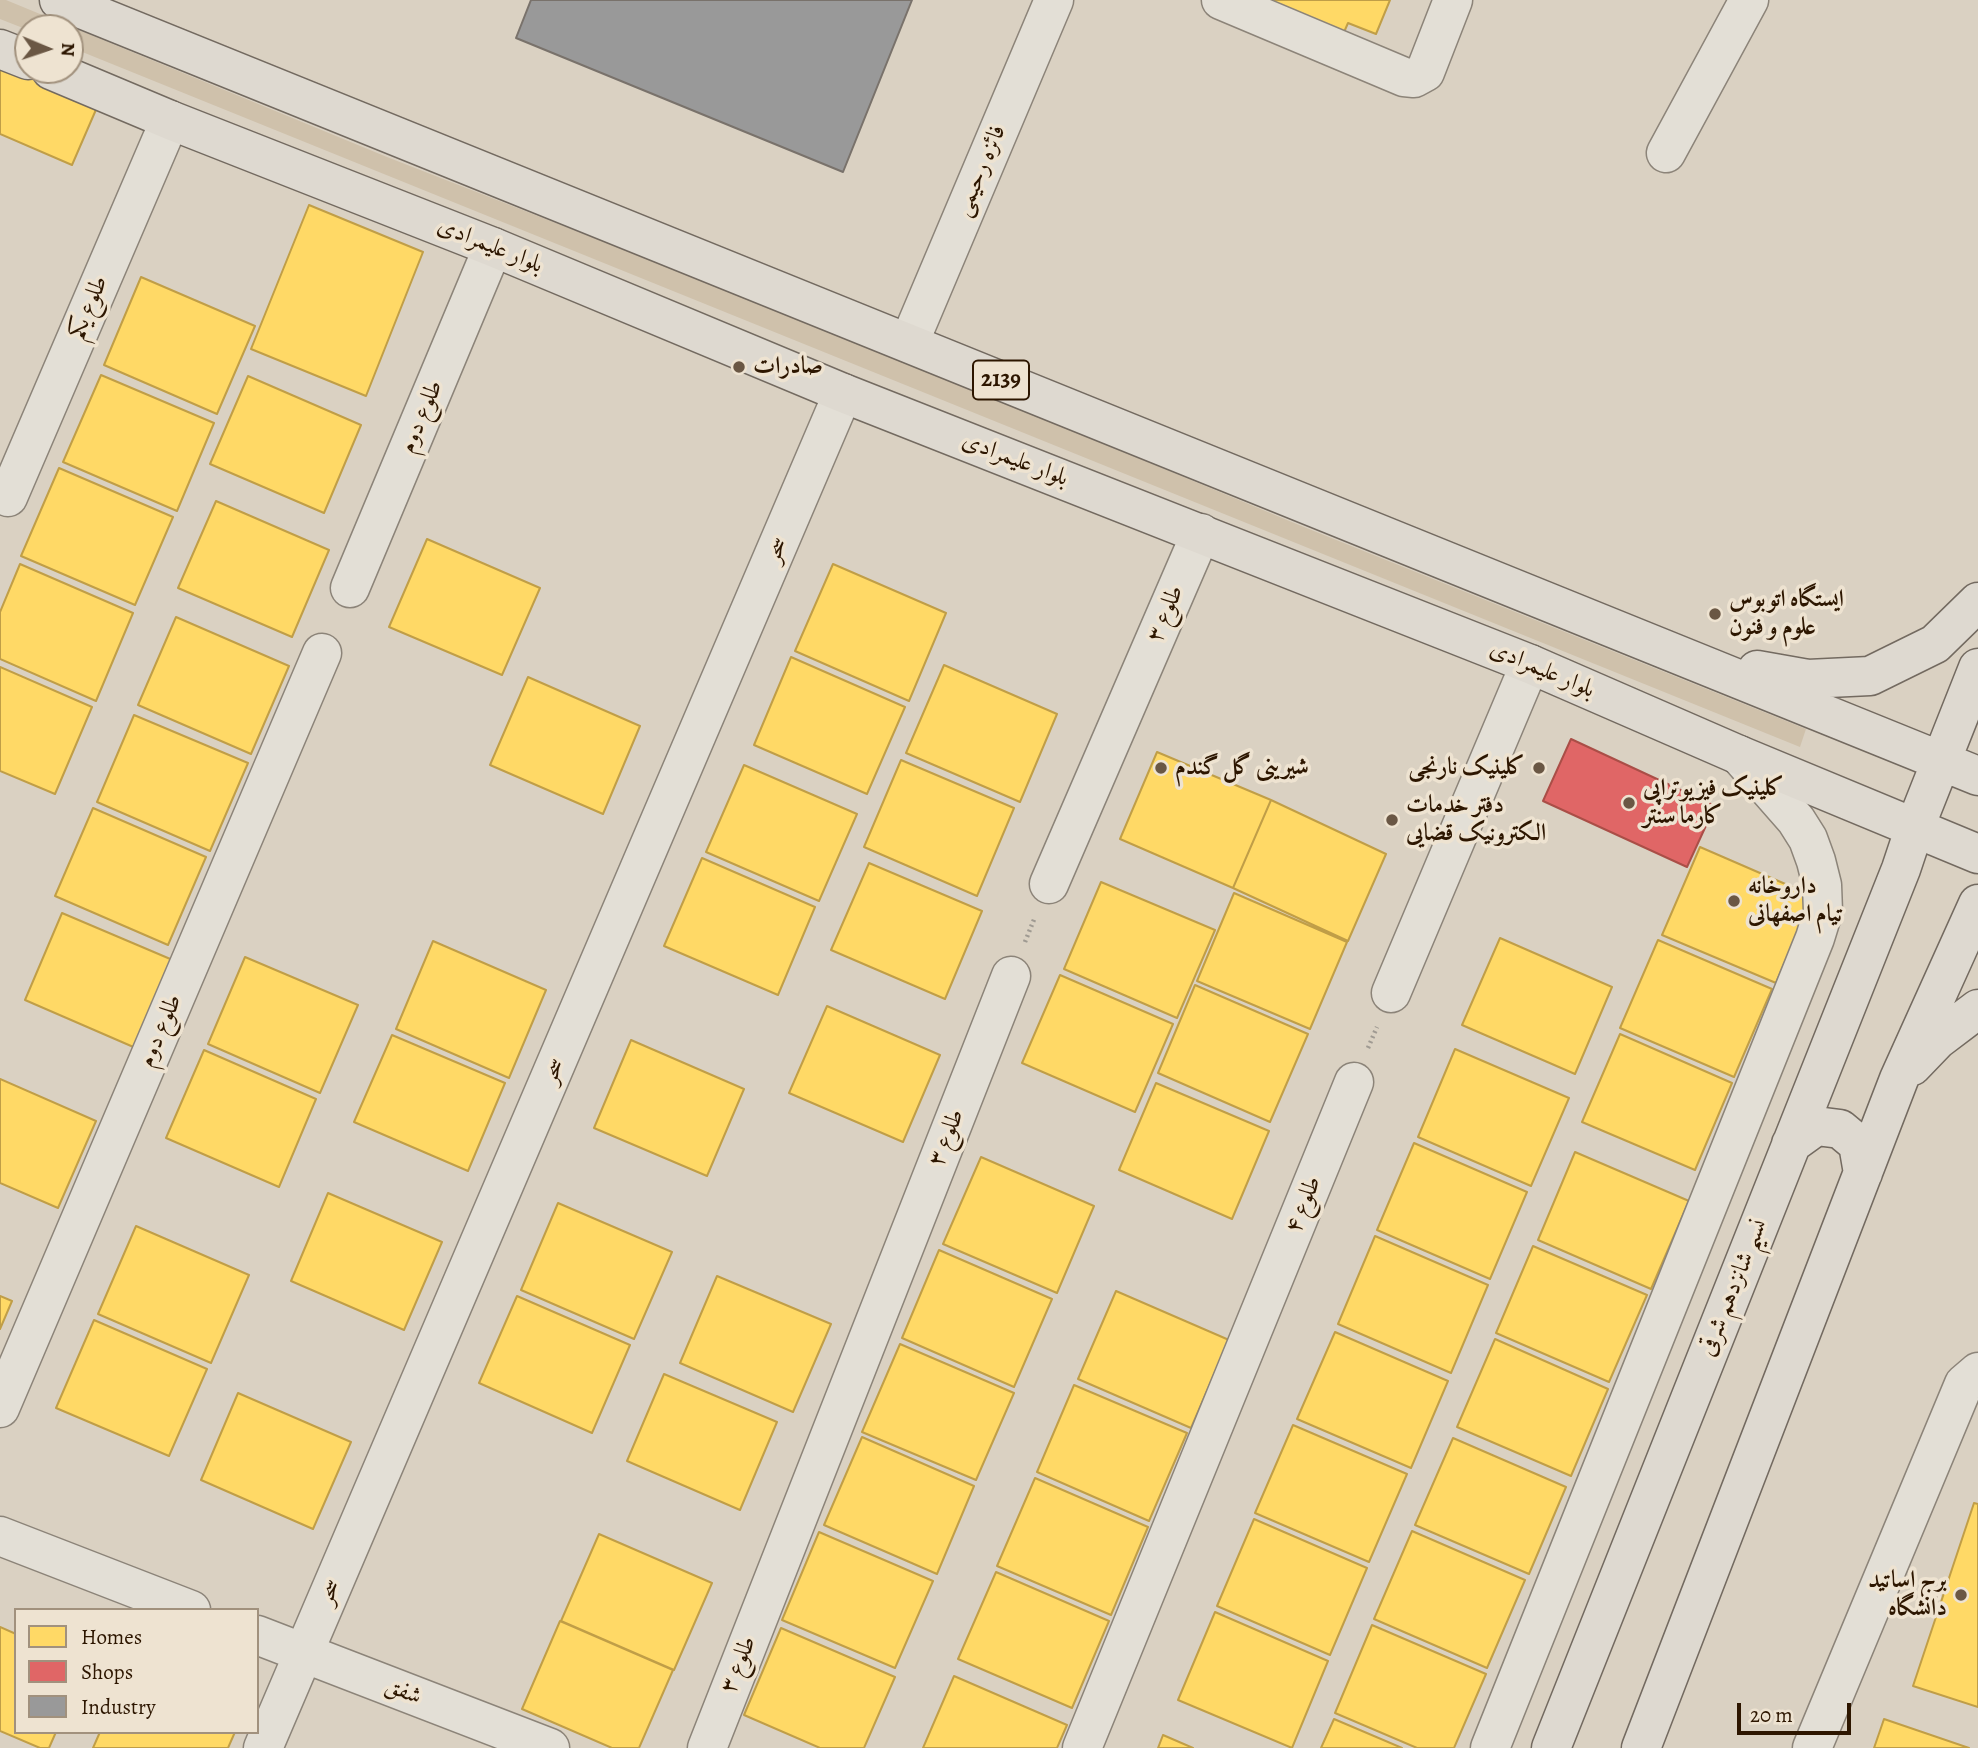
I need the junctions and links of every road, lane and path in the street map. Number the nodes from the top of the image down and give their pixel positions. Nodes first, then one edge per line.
1 (59, 0) edge
2 (1054, 0) edge
3 (1221, 0) edge
4 (1453, 0) edge
5 (1749, 0) edge
6 (84, 84) edge
7 (170, 120) junction
8 (1666, 153) dead end
9 (494, 247) junction
10 (909, 343) junction
11 (843, 394) junction
12 (8, 497) dead end
13 (1201, 533) junction
14 (350, 588) dead end
15 (1978, 602) edge
16 (322, 653) dead end
17 (1690, 659) junction
18 (1530, 664) junction
19 (1978, 668) edge
20 (1739, 755) junction
21 (1941, 761) junction
22 (1978, 776) edge
23 (1915, 827) junction
24 (1978, 854) edge
25 (1049, 884) joint
26 (1978, 904) edge
27 (1011, 976) joint
28 (1391, 993) joint
29 (1978, 1009) edge
30 (1899, 1080) junction
31 (1354, 1082) joint
32 (1791, 1144) junction
33 (1863, 1173) junction
34 (1978, 1372) edge
35 (0, 1408) edge
36 (0, 1536) edge
37 (186, 1608) edge
38 (259, 1636) edge
39 (303, 1653) junction
40 (263, 1748) edge
41 (550, 1748) edge
42 (707, 1748) edge
43 (1082, 1748) edge
44 (1490, 1748) edge
45 (1551, 1748) edge
46 (1641, 1748) edge
47 (1812, 1748) edge

1 - 10 main road, 2139
2 - 10 street, فائزه رحیمی
3 - 4 street
5 - 8 street
6 - 7 main road, بلوار علیمرادی
7 - 9 main road, بلوار علیمرادی
7 - 12 street, طلوع یکم
9 - 11 main road, بلوار علیمرادی
9 - 14 street, طلوع دوم
10 - 17 main road, 2139
11 - 13 main road, بلوار علیمرادی
11 - 39 street, سحر
13 - 18 main road, بلوار علیمرادی
13 - 25 street, طلوع ۳
15 - 17 main road
16 - 35 street, طلوع دوم
17 - 21 main road, 2139
18 - 20 main road, بلوار علیمرادی
18 - 28 street
19 - 21 main road, نسیم شانزدهم شرقی
20 - 23 main road, بلوار علیمرادی
20 - 44 street
21 - 22 main road
21 - 23 main road, نسیم شانزدهم شرقی
23 - 24 main road, بلوار علیمرادی
23 - 32 main road, نسیم شانزدهم شرقی
25 - 27 path
26 - 30 main road
27 - 42 street, طلوع ۳
28 - 31 path
29 - 30 main road
30 - 33 main road
31 - 43 street, طلوع ۴
32 - 33 main road
32 - 45 main road, نسیم شانزدهم شرقی
33 - 46 main road
34 - 47 street
36 - 37 street
38 - 39 street, شفق
39 - 40 street, سحر
39 - 41 street, شفق

